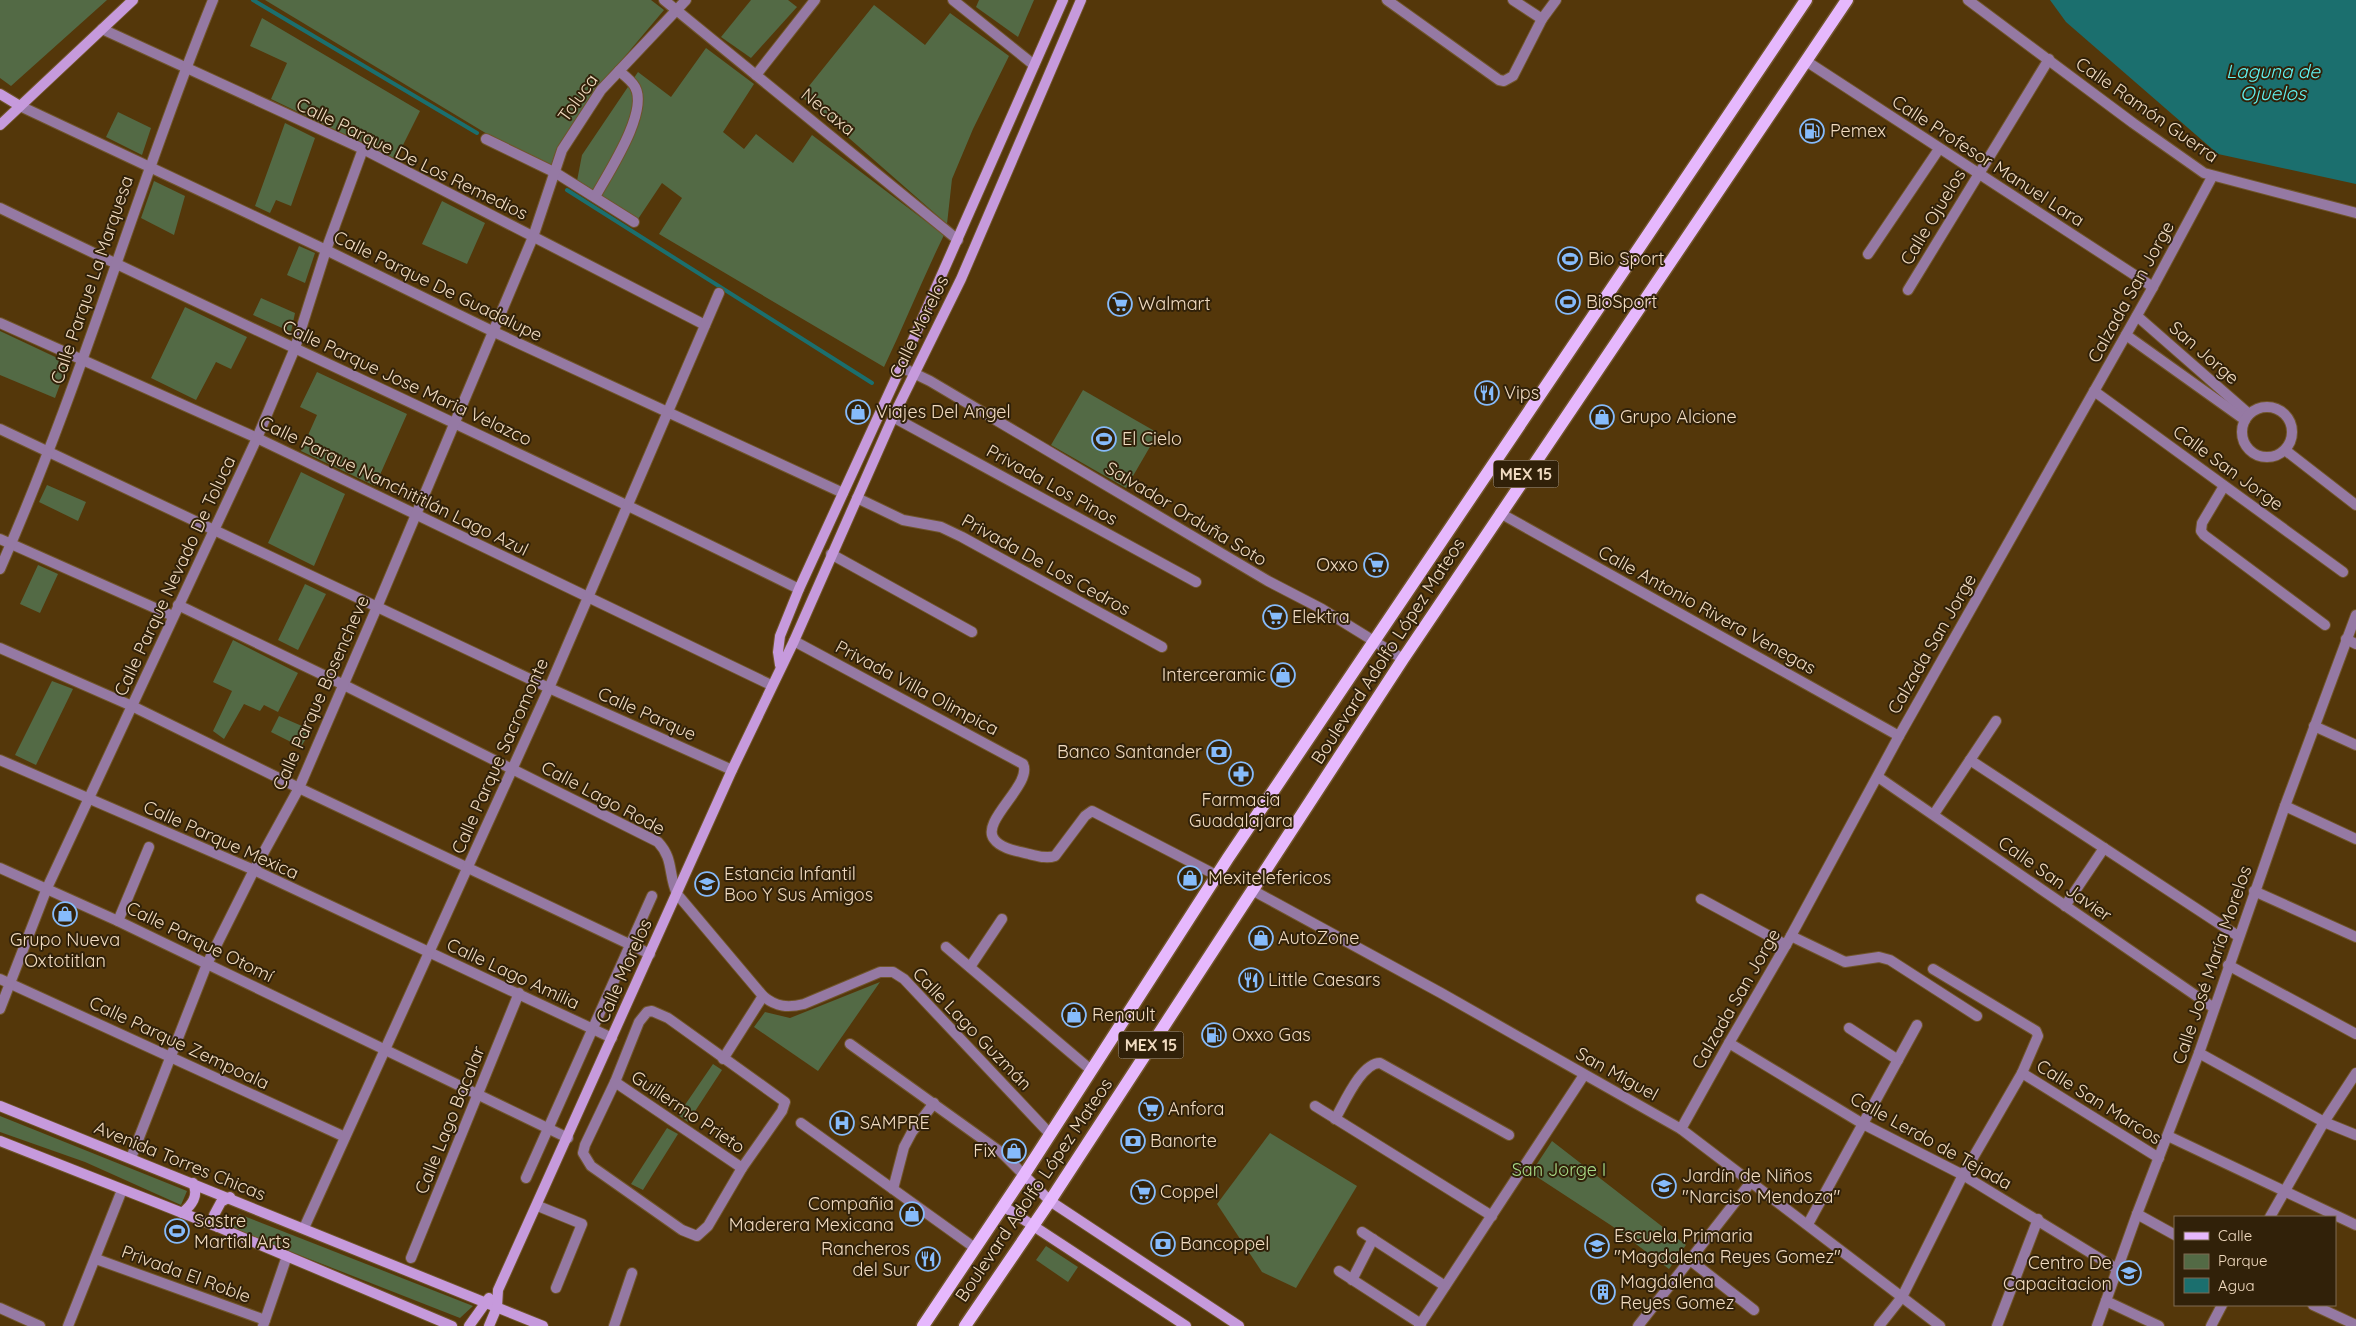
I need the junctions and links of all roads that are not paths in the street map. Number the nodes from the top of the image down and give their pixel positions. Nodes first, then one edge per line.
1 (133, 0) edge
2 (212, 0) edge
3 (664, 0) edge
4 (686, 0) edge
5 (815, 0) edge
6 (953, 0) edge
7 (1063, 0) edge
8 (1081, 0) edge
9 (1387, 0) edge
10 (1513, 0) edge
11 (1556, 0) edge
12 (1806, 0) edge
13 (1847, 0) edge
14 (1968, 0) edge
15 (677, 10) junction
16 (1542, 19) junction
17 (102, 29) junction
18 (2049, 60) junction
19 (1806, 61) junction
20 (1034, 65) junction
21 (185, 68) junction
22 (619, 71) junction
23 (756, 75) junction
24 (0, 94) edge
25 (20, 106) junction
26 (0, 125) edge
27 (486, 139) dead end
28 (363, 149) junction
29 (1939, 149) junction
30 (149, 167) junction
31 (556, 173) junction
32 (1978, 174) junction
33 (2212, 177) junction
34 (595, 197) junction
35 (0, 208) edge
36 (2356, 213) edge
37 (634, 222) dead end
38 (533, 237) junction
39 (958, 240) junction
40 (326, 250) junction
41 (1868, 254) dead end
42 (116, 264) junction
43 (2153, 287) junction
44 (1908, 290) dead end
45 (719, 293) dead end
46 (2137, 316) junction
47 (0, 323) edge
48 (705, 325) junction
49 (492, 331) junction
50 (2126, 335) junction
51 (295, 348) junction
52 (82, 361) junction
53 (901, 367) junction
54 (914, 374) junction
55 (2094, 390) junction
56 (669, 411) junction
57 (893, 417) junction
58 (2247, 417) junction
59 (453, 424) junction
60 (0, 429) edge
61 (257, 438) junction
62 (2285, 450) junction
63 (48, 451) junction
64 (2224, 486) junction
65 (843, 493) junction
66 (857, 498) junction
67 (627, 504) junction
68 (2356, 504) edge
69 (1500, 513) junction
70 (415, 516) junction
71 (213, 530) junction
72 (0, 539) edge
73 (11, 544) junction
74 (831, 554) junction
75 (0, 569) edge
76 (2343, 572) dead end
77 (1196, 582) dead end
78 (799, 589) junction
79 (587, 596) junction
80 (178, 605) junction
81 (377, 607) junction
82 (2356, 615) edge
83 (173, 616) junction
84 (2325, 625) dead end
85 (972, 632) dead end
86 (2346, 639) junction
87 (1373, 640) junction
88 (794, 641) junction
89 (2356, 644) edge
90 (1162, 647) dead end
91 (0, 648) edge
92 (1403, 659) junction
93 (780, 666) junction
94 (342, 684) junction
95 (771, 685) junction
96 (549, 688) junction
97 (132, 706) junction
98 (1996, 721) dead end
99 (2314, 726) junction
100 (1898, 736) junction
101 (2356, 745) edge
102 (0, 760) edge
103 (1970, 760) junction
104 (512, 769) junction
105 (732, 770) junction
106 (1878, 777) junction
107 (299, 788) junction
108 (88, 799) junction
109 (2285, 806) junction
110 (1934, 814) junction
111 (2356, 839) edge
112 (149, 847) dead end
113 (2104, 848) junction
114 (0, 868) edge
115 (468, 868) junction
116 (254, 870) junction
117 (1216, 875) junction
118 (47, 888) junction
119 (1252, 890) junction
120 (2254, 891) junction
121 (677, 894) junction
122 (652, 896) dead end
123 (1701, 899) dead end
124 (2065, 906) junction
125 (1002, 918) dead end
126 (118, 921) junction
127 (2238, 936) junction
128 (2356, 937) edge
129 (1789, 941) junction
130 (631, 945) junction
131 (946, 947) dead end
132 (428, 953) junction
133 (650, 954) junction
134 (207, 964) junction
135 (2228, 965) junction
136 (970, 967) junction
137 (1933, 969) dead end
138 (5, 982) edge
139 (519, 993) junction
140 (763, 996) junction
141 (2214, 1008) junction
142 (0, 1009) edge
143 (1977, 1016) dead end
144 (1917, 1025) dead end
145 (1849, 1028) dead end
146 (593, 1029) junction
147 (2356, 1034) edge
148 (612, 1038) junction
149 (1729, 1043) junction
150 (850, 1044) dead end
151 (384, 1048) junction
152 (2199, 1053) junction
153 (169, 1057) junction
154 (723, 1059) junction
155 (1898, 1060) junction
156 (1091, 1070) junction
157 (2022, 1073) junction
158 (2356, 1073) edge
159 (1584, 1075) junction
160 (615, 1082) junction
161 (478, 1094) junction
162 (934, 1104) junction
163 (0, 1106) edge
164 (1315, 1106) dead end
165 (1336, 1119) junction
166 (2324, 1122) junction
167 (801, 1123) dead end
168 (1863, 1124) junction
169 (549, 1128) junction
170 (1682, 1129) junction
171 (1050, 1134) junction
172 (1509, 1135) dead end
173 (2356, 1135) edge
174 (2168, 1136) junction
175 (345, 1137) junction
176 (568, 1138) junction
177 (0, 1142) edge
178 (131, 1158) junction
179 (2159, 1158) junction
180 (742, 1168) junction
181 (1024, 1175) junction
182 (1963, 1175) junction
183 (526, 1178) dead end
184 (1751, 1182) junction
185 (193, 1183) junction
186 (893, 1189) junction
187 (122, 1190) junction
188 (2285, 1190) junction
189 (230, 1197) junction
190 (1050, 1201) junction
191 (538, 1206) junction
192 (1002, 1206) junction
193 (182, 1213) junction
194 (2136, 1214) junction
195 (1492, 1216) junction
196 (2271, 1216) edge
197 (2038, 1219) junction
198 (1808, 1224) junction
199 (2356, 1225) edge
200 (1032, 1227) junction
201 (218, 1228) junction
202 (304, 1228) junction
203 (1362, 1232) dead end
204 (2174, 1234) edge
205 (1374, 1239) junction
206 (975, 1248) junction
207 (287, 1256) junction
208 (411, 1258) dead end
209 (96, 1259) junction
210 (1690, 1260) junction
211 (2117, 1269) junction
212 (1339, 1271) dead end
213 (632, 1273) dead end
214 (1352, 1280) junction
215 (1445, 1286) junction
216 (556, 1288) dead end
217 (498, 1290) junction
218 (1902, 1297) junction
219 (2106, 1301) junction
220 (485, 1302) junction
221 (2221, 1306) edge
222 (2315, 1306) edge
223 (497, 1307) junction
224 (0, 1308) edge
225 (1754, 1310) dead end
226 (264, 1323) edge
227 (1420, 1325) edge
228 (1641, 1325) edge
229 (2356, 1325) edge
230 (40, 1326) edge
231 (68, 1326) edge
232 (452, 1326) edge
233 (469, 1326) edge
234 (489, 1326) edge
235 (543, 1326) edge
236 (614, 1326) edge
237 (923, 1326) edge
238 (965, 1326) edge
239 (1186, 1326) edge
240 (1240, 1326) edge
241 (1880, 1326) edge
242 (1940, 1326) edge
243 (1997, 1326) edge
244 (2097, 1326) edge
245 (2159, 1326) edge
246 (2211, 1326) edge

1 - 17 main road
2 - 21 street, Calle Parque La Marquesa
3 - 15 street, Necaxa
4 - 15 street, Toluca
5 - 23 street
6 - 20 street
7 - 20 main road, Calle Morelos
8 - 54 main road, Calle Morelos
9 - 16 street
10 - 16 street
11 - 16 street
12 - 87 main road, Boulevard Adolfo López Mateos / MEX 15
13 - 19 main road, Boulevard Adolfo López Mateos / MEX 15
14 - 18 street, Calle Ramón Guerra
15 - 22 street, Toluca
15 - 23 street, Necaxa
17 - 21 street, Calle Parque De Los Remedios
17 - 25 main road
18 - 32 street, Calle Ojuelos
18 - 33 street, Calle Ramón Guerra
19 - 29 street, Calle Profesor Manuel Lara
19 - 69 main road, Boulevard Adolfo López Mateos / MEX 15
20 - 39 main road, Calle Morelos
21 - 28 street, Calle Parque De Los Remedios
21 - 30 street, Calle Parque La Marquesa
22 - 31 street, Toluca
22 - 34 street
23 - 39 street, Necaxa
24 - 25 main road
25 - 26 main road
25 - 30 street, Calle Parque De Guadalupe
27 - 31 street
28 - 38 street, Calle Parque De Los Remedios
28 - 40 street, Calle Parque Nevado De Toluca
29 - 32 street, Calle Profesor Manuel Lara
29 - 41 street
30 - 40 street, Calle Parque De Guadalupe
30 - 42 street, Calle Parque La Marquesa
31 - 34 street
31 - 38 street, Toluca
32 - 43 street, Calle Profesor Manuel Lara
32 - 44 street, Calle Ojuelos
33 - 36 street, Calle Ramón Guerra
33 - 43 street, Calzada San Jorge
34 - 37 street
35 - 42 street, Calle Parque Jose Maria Velazco
38 - 48 street, Calle Parque De Los Remedios
38 - 49 street, Calle Parque Bosencheve
39 - 53 main road, Calle Morelos
40 - 49 street, Calle Parque De Guadalupe
40 - 51 street, Calle Parque Nevado De Toluca
42 - 51 street, Calle Parque Jose Maria Velazco
42 - 52 street, Calle Parque La Marquesa
43 - 46 street, Calzada San Jorge
45 - 48 street, Calle Parque Sacromonte
46 - 50 street, Calzada San Jorge
46 - 58 street, San Jorge
47 - 52 street, Calle Parque Nanchititlán Lago Azul
48 - 56 street, Calle Parque Sacromonte
49 - 56 street, Calle Parque De Guadalupe
49 - 59 street, Calle Parque Bosencheve
50 - 55 street, Calzada San Jorge
50 - 58 street, San Jorge
51 - 59 street, Calle Parque Jose Maria Velazco
51 - 61 street, Calle Parque Nevado De Toluca
52 - 61 street, Calle Parque Nanchititlán Lago Azul
52 - 63 street, Calle Parque La Marquesa
53 - 54 street, Salvador Orduña Soto
53 - 65 main road, Calle Morelos
54 - 57 main road, Calle Morelos
54 - 87 street, Salvador Orduña Soto
55 - 64 street, Calle San Jorge
55 - 100 street, Calzada San Jorge
56 - 65 street, Calle Parque De Guadalupe
56 - 67 street, Calle Parque Sacromonte
57 - 66 main road, Calle Morelos
57 - 77 street, Privada Los Pinos
58 - 62 street
58 - 62 street
59 - 67 street, Calle Parque Jose Maria Velazco
59 - 70 street, Calle Parque Bosencheve
60 - 63 street, Calle Parque
61 - 70 street, Calle Parque Nanchititlán Lago Azul
61 - 71 street, Calle Parque Nevado De Toluca
62 - 68 street
63 - 71 street, Calle Parque
63 - 73 street, Calle Parque La Marquesa
64 - 76 street, Calle San Jorge
64 - 84 street
65 - 78 main road, Calle Morelos
66 - 74 main road, Calle Morelos
66 - 90 street, Privada De Los Cedros
67 - 78 street, Calle Parque Jose Maria Velazco
67 - 79 street, Calle Parque Sacromonte
69 - 92 main road, Boulevard Adolfo López Mateos / MEX 15
69 - 100 street, Calle Antonio Rivera Venegas
70 - 79 street, Calle Parque Nanchititlán Lago Azul
70 - 81 street, Calle Parque Bosencheve
71 - 80 street, Calle Parque Nevado De Toluca
71 - 81 street, Calle Parque
72 - 73 street
73 - 75 street, Calle Parque La Marquesa
73 - 83 street
74 - 85 street
74 - 88 main road, Calle Morelos
78 - 93 main road, Calle Morelos
79 - 95 street, Calle Parque Nanchititlán Lago Azul
79 - 96 street, Calle Parque Sacromonte
80 - 83 street, Calle Parque Nevado De Toluca
80 - 94 street, Calle Lago Rode
81 - 94 street, Calle Parque Bosencheve
81 - 96 street, Calle Parque
82 - 86 street, Calle José María Morelos
83 - 97 street, Calle Parque Nevado De Toluca
86 - 89 street
86 - 99 street, Calle José María Morelos
87 - 92 street, Salvador Orduña Soto
87 - 117 main road, Boulevard Adolfo López Mateos / MEX 15
88 - 93 main road, Calle Morelos
88 - 117 street, Privada Villa Olimpica
91 - 97 street
92 - 119 main road, Boulevard Adolfo López Mateos / MEX 15
93 - 95 main road, Calle Morelos
94 - 104 street, Calle Lago Rode
94 - 107 street, Calle Parque Bosencheve
95 - 105 main road, Calle Morelos
96 - 104 street, Calle Parque Sacromonte
96 - 105 street, Calle Parque
97 - 107 street
97 - 108 street, Calle Parque Nevado De Toluca
98 - 103 street
99 - 101 street
99 - 109 street, Calle José María Morelos
100 - 106 street, Calzada San Jorge
102 - 108 street, Calle Parque Mexica
103 - 110 street
103 - 113 street
104 - 115 street, Calle Parque Sacromonte
104 - 121 street, Calle Lago Rode
105 - 121 main road, Calle Morelos
106 - 110 street, Calle San Javier
106 - 129 street, Calzada San Jorge
107 - 115 street
107 - 116 street, Calle Parque Bosencheve
108 - 116 street, Calle Parque Mexica
108 - 118 street, Calle Parque Nevado De Toluca
109 - 111 street
109 - 120 street, Calle José María Morelos
110 - 124 street, Calle San Javier
112 - 126 street
113 - 124 street
113 - 127 street
114 - 118 street, Calle Parque Otomí
115 - 130 street
115 - 132 street, Calle Parque Sacromonte
116 - 132 street, Calle Parque Mexica
116 - 134 street, Calle Parque Bosencheve
117 - 156 main road, Boulevard Adolfo López Mateos / MEX 15
118 - 126 street, Calle Parque Otomí
118 - 138 street, Calle Parque Nevado De Toluca
119 - 159 street, San Miguel
119 - 190 main road, Boulevard Adolfo López Mateos / MEX 15
120 - 127 street, Calle José María Morelos
120 - 128 street
121 - 133 main road, Calle Morelos
121 - 140 street, Calle Lago Guzmán
122 - 130 street
123 - 129 street
124 - 141 street, Calle San Javier
125 - 136 street
126 - 134 street, Calle Parque Otomí
127 - 135 street, Calle José María Morelos
129 - 143 street
129 - 149 street, Calzada San Jorge
130 - 133 street
130 - 146 street
131 - 136 street
132 - 139 street, Calle Lago Amilia
132 - 151 street, Calle Parque Sacromonte
133 - 148 main road, Calle Morelos
134 - 151 street, Calle Parque Otomí
134 - 153 street, Calle Parque Bosencheve
135 - 141 street, Calle José María Morelos
135 - 147 street
136 - 156 street
137 - 157 street
138 - 142 street, Calle Parque Nevado De Toluca
138 - 153 street, Calle Parque Zempoala
139 - 146 street, Calle Lago Amilia
139 - 161 street, Calle Lago Bacalar
140 - 154 street
140 - 171 street, Calle Lago Guzmán
141 - 152 street, Calle José María Morelos
144 - 155 street
145 - 155 street
146 - 148 street, Calle Lago Amilia
146 - 169 street
148 - 176 main road, Calle Morelos
149 - 168 street, Calle Lerdo de Tejada
149 - 170 street, Calzada San Jorge
150 - 162 street
151 - 161 street, Calle Parque Otomí
151 - 175 street, Calle Parque Sacromonte
152 - 166 street
152 - 174 street, Calle José María Morelos
153 - 175 street, Calle Parque Zempoala
153 - 178 street, Calle Parque Bosencheve
154 - 160 street
154 - 180 street
155 - 168 street
156 - 171 main road, Boulevard Adolfo López Mateos / MEX 15
157 - 179 street, Calle San Marcos
157 - 182 street
158 - 166 street
159 - 170 street, San Miguel
159 - 195 street
160 - 180 street, Guillermo Prieto
160 - 180 street
161 - 169 street, Calle Parque Otomí
161 - 208 street, Calle Lago Bacalar
162 - 181 street
162 - 186 street
163 - 178 main road, Avenida Torres Chicas
164 - 165 street
165 - 172 street
165 - 195 street
166 - 173 street
166 - 188 street
167 - 186 street
168 - 182 street, Calle Lerdo de Tejada
168 - 198 street
169 - 176 street, Calle Parque Otomí
169 - 183 street
170 - 184 street, San Miguel
171 - 181 main road, Boulevard Adolfo López Mateos / MEX 15
174 - 179 street, Calle José María Morelos
174 - 188 street
175 - 202 street, Calle Parque Sacromonte
176 - 191 main road, Calle Morelos
177 - 187 main road
178 - 185 main road, Avenida Torres Chicas
179 - 194 street, Calle José María Morelos
181 - 190 main road
181 - 192 main road, Boulevard Adolfo López Mateos / MEX 15
182 - 197 street, Calle Lerdo de Tejada
182 - 218 street
184 - 198 street, San Miguel
184 - 210 street
185 - 189 main road, Avenida Torres Chicas
185 - 193 main road
186 - 206 street
187 - 193 main road
187 - 209 street
188 - 196 street
188 - 199 street
189 - 201 main road
189 - 202 main road, Avenida Torres Chicas
190 - 200 main road, Boulevard Adolfo López Mateos / MEX 15
190 - 240 main road
191 - 216 street
191 - 217 main road, Calle Morelos
192 - 200 main road
192 - 206 main road, Boulevard Adolfo López Mateos / MEX 15
193 - 201 main road
194 - 204 street
194 - 211 street, Calle José María Morelos
195 - 215 street
197 - 211 street, Calle Lerdo de Tejada
197 - 243 street
198 - 218 street, San Miguel
200 - 238 main road, Boulevard Adolfo López Mateos / MEX 15
200 - 239 main road
201 - 207 main road
202 - 220 main road, Avenida Torres Chicas
203 - 205 street
205 - 214 street
205 - 215 street
206 - 237 main road, Boulevard Adolfo López Mateos / MEX 15
207 - 226 street
207 - 232 main road
209 - 226 street, Privada El Roble
209 - 231 street
210 - 225 street
210 - 228 street
211 - 219 street, Calle José María Morelos
212 - 214 street
213 - 236 street
214 - 227 street
215 - 227 street
217 - 220 main road, Calle Morelos
217 - 223 main road, Calle Morelos
218 - 241 street
218 - 242 street, San Miguel
219 - 244 street, Calle José María Morelos
219 - 245 street
220 - 223 main road, Avenida Torres Chicas
220 - 233 main road, Calle Morelos
221 - 246 street
222 - 229 street
223 - 234 main road, Calle Morelos
223 - 235 main road, Avenida Torres Chicas
224 - 230 street

